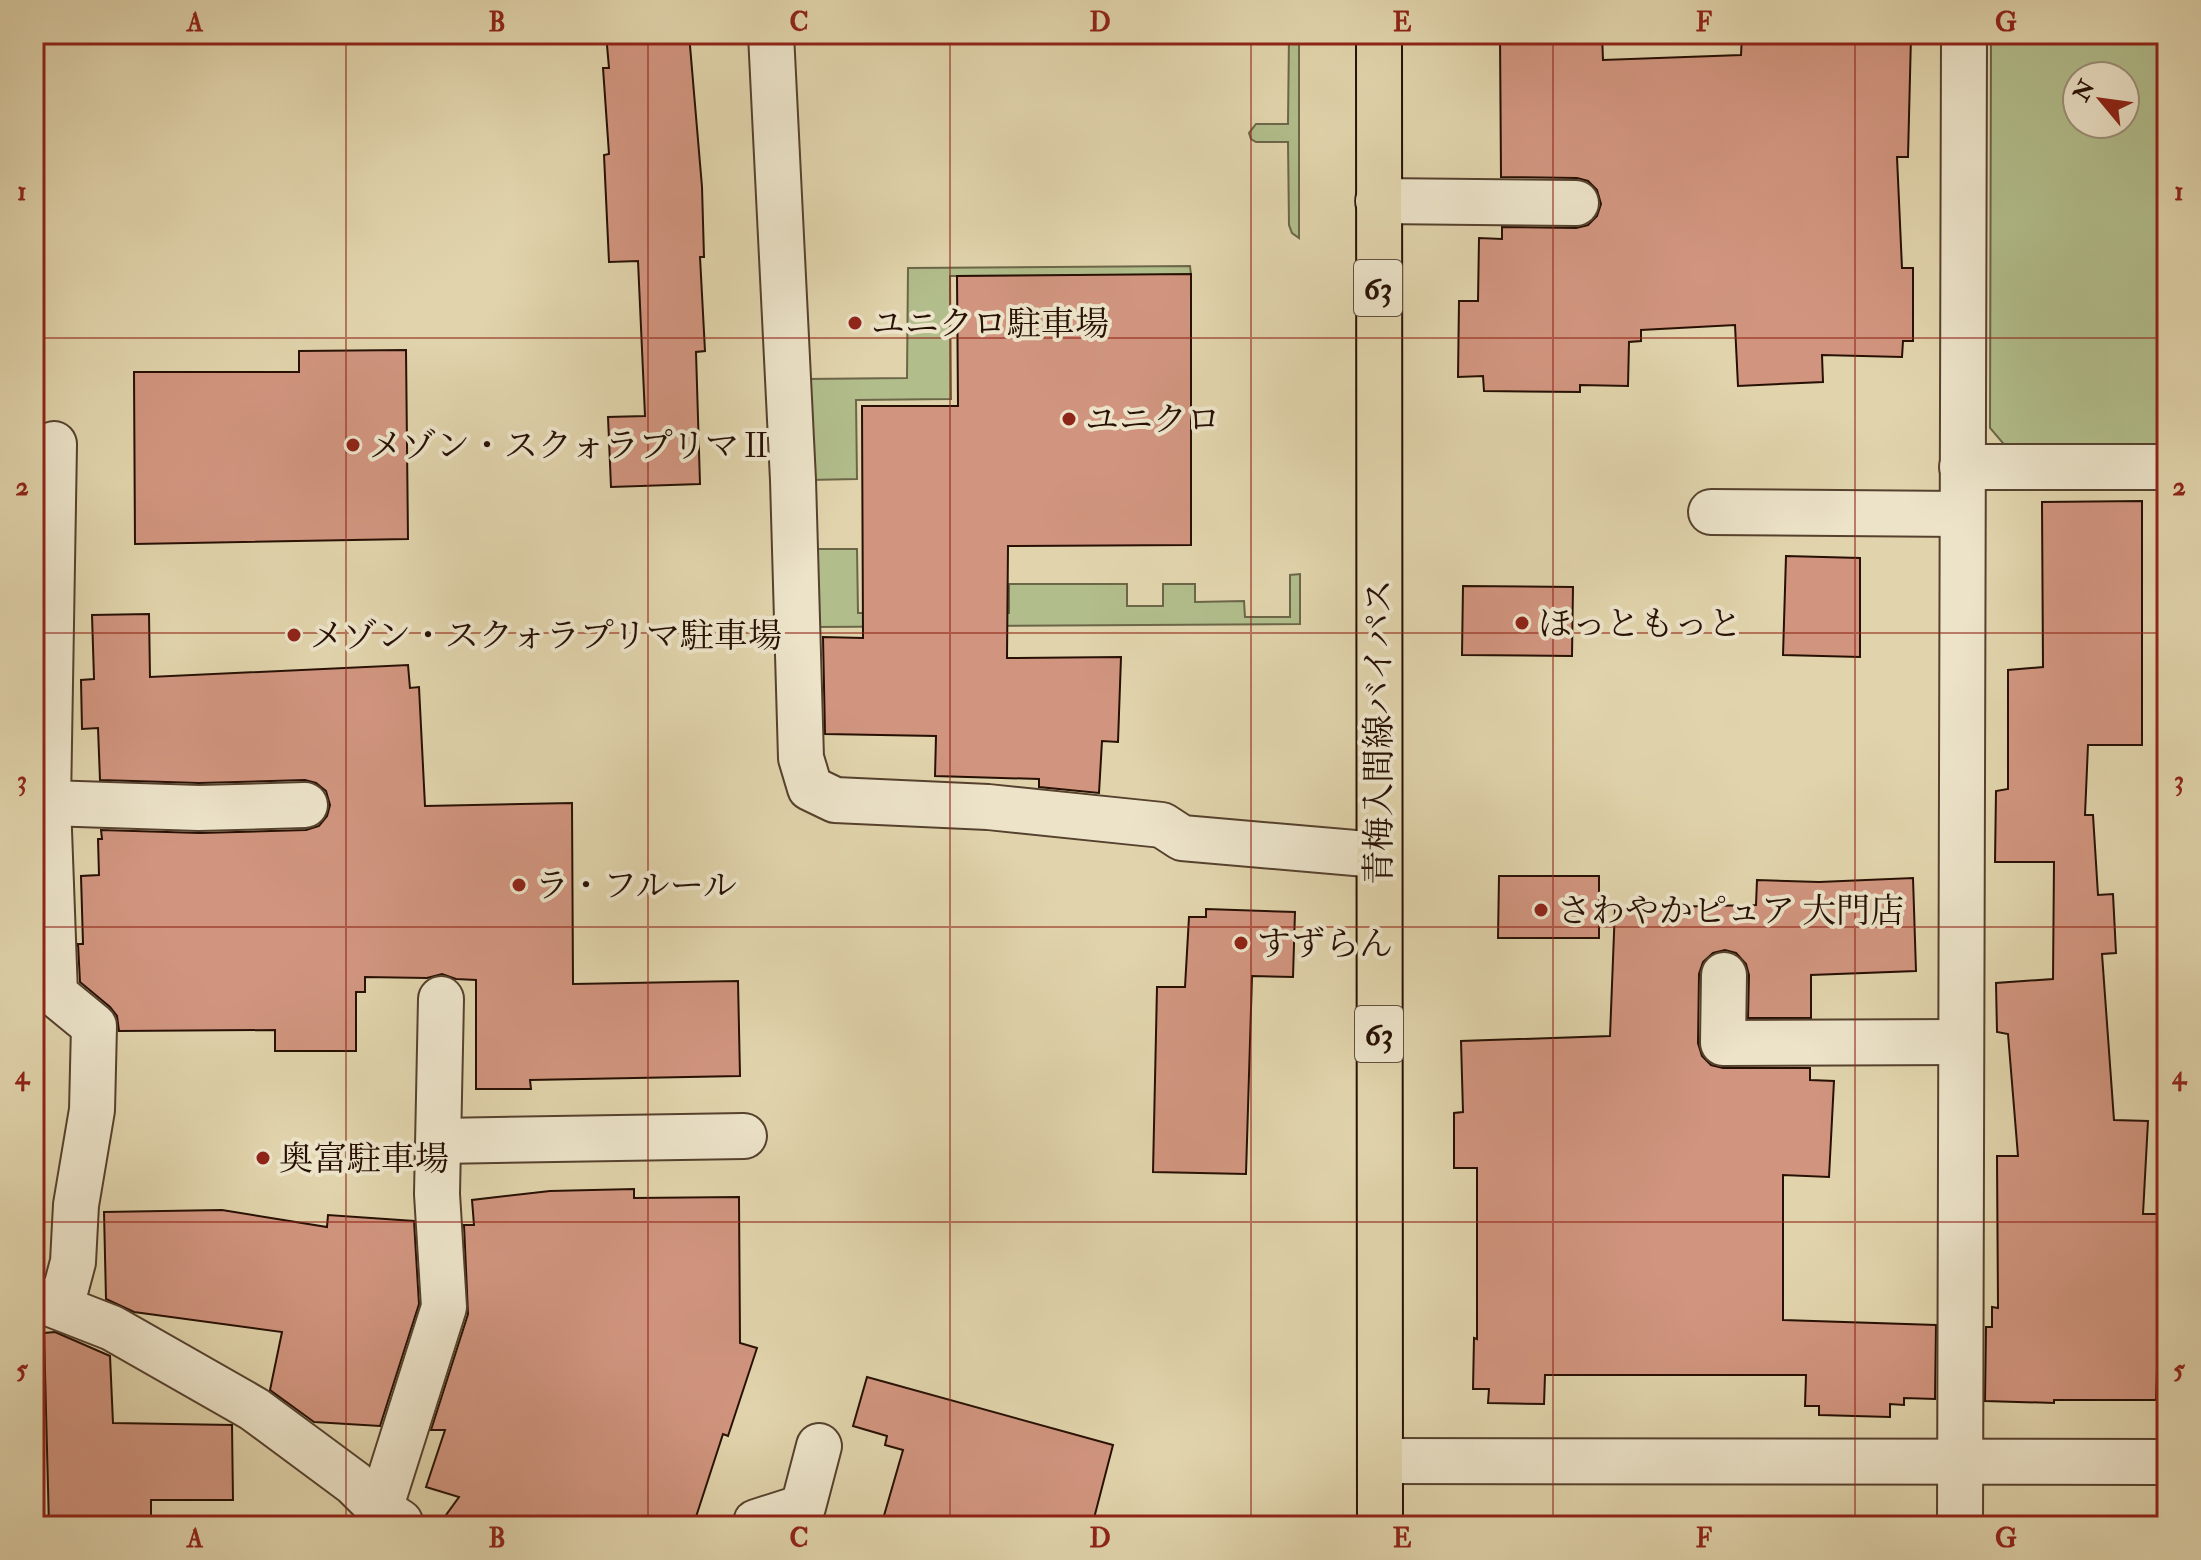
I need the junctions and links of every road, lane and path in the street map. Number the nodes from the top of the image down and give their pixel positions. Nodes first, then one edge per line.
1 (771, 34) edge
2 (1379, 34) edge
3 (1964, 34) edge
4 (1378, 201) junction
5 (1576, 203) dead end
6 (54, 444) dead end
7 (1962, 467) junction
8 (2167, 467) edge
9 (1711, 512) dead end
10 (1961, 514) junction
11 (44, 542) edge
12 (48, 803) junction
13 (305, 805) dead end
14 (1378, 855) junction
15 (1724, 975) dead end
16 (44, 995) edge
17 (441, 999) dead end
18 (1961, 1042) junction
19 (744, 1136) dead end
20 (439, 1141) junction
21 (47, 1302) edge
22 (819, 1446) dead end
23 (1381, 1461) junction
24 (1960, 1461) junction
25 (2167, 1462) edge
26 (393, 1517) edge
27 (755, 1526) edge
28 (1380, 1526) edge
29 (1960, 1526) edge

1 - 14 street
2 - 4 main road, 青梅入間線バイパス / 63
3 - 7 street
4 - 5 street
4 - 14 main road, 青梅入間線バイパス / 63
6 - 11 street
7 - 8 street
7 - 10 street
9 - 10 street
10 - 18 street
11 - 12 street
12 - 13 street
12 - 16 street
14 - 23 main road, 青梅入間線バイパス / 63
15 - 18 street
16 - 21 street
17 - 20 street
18 - 24 street
19 - 20 street
20 - 26 street
21 - 26 street
22 - 27 street
23 - 24 street
23 - 28 main road, 青梅入間線バイパス / 63
24 - 25 street
24 - 29 street

